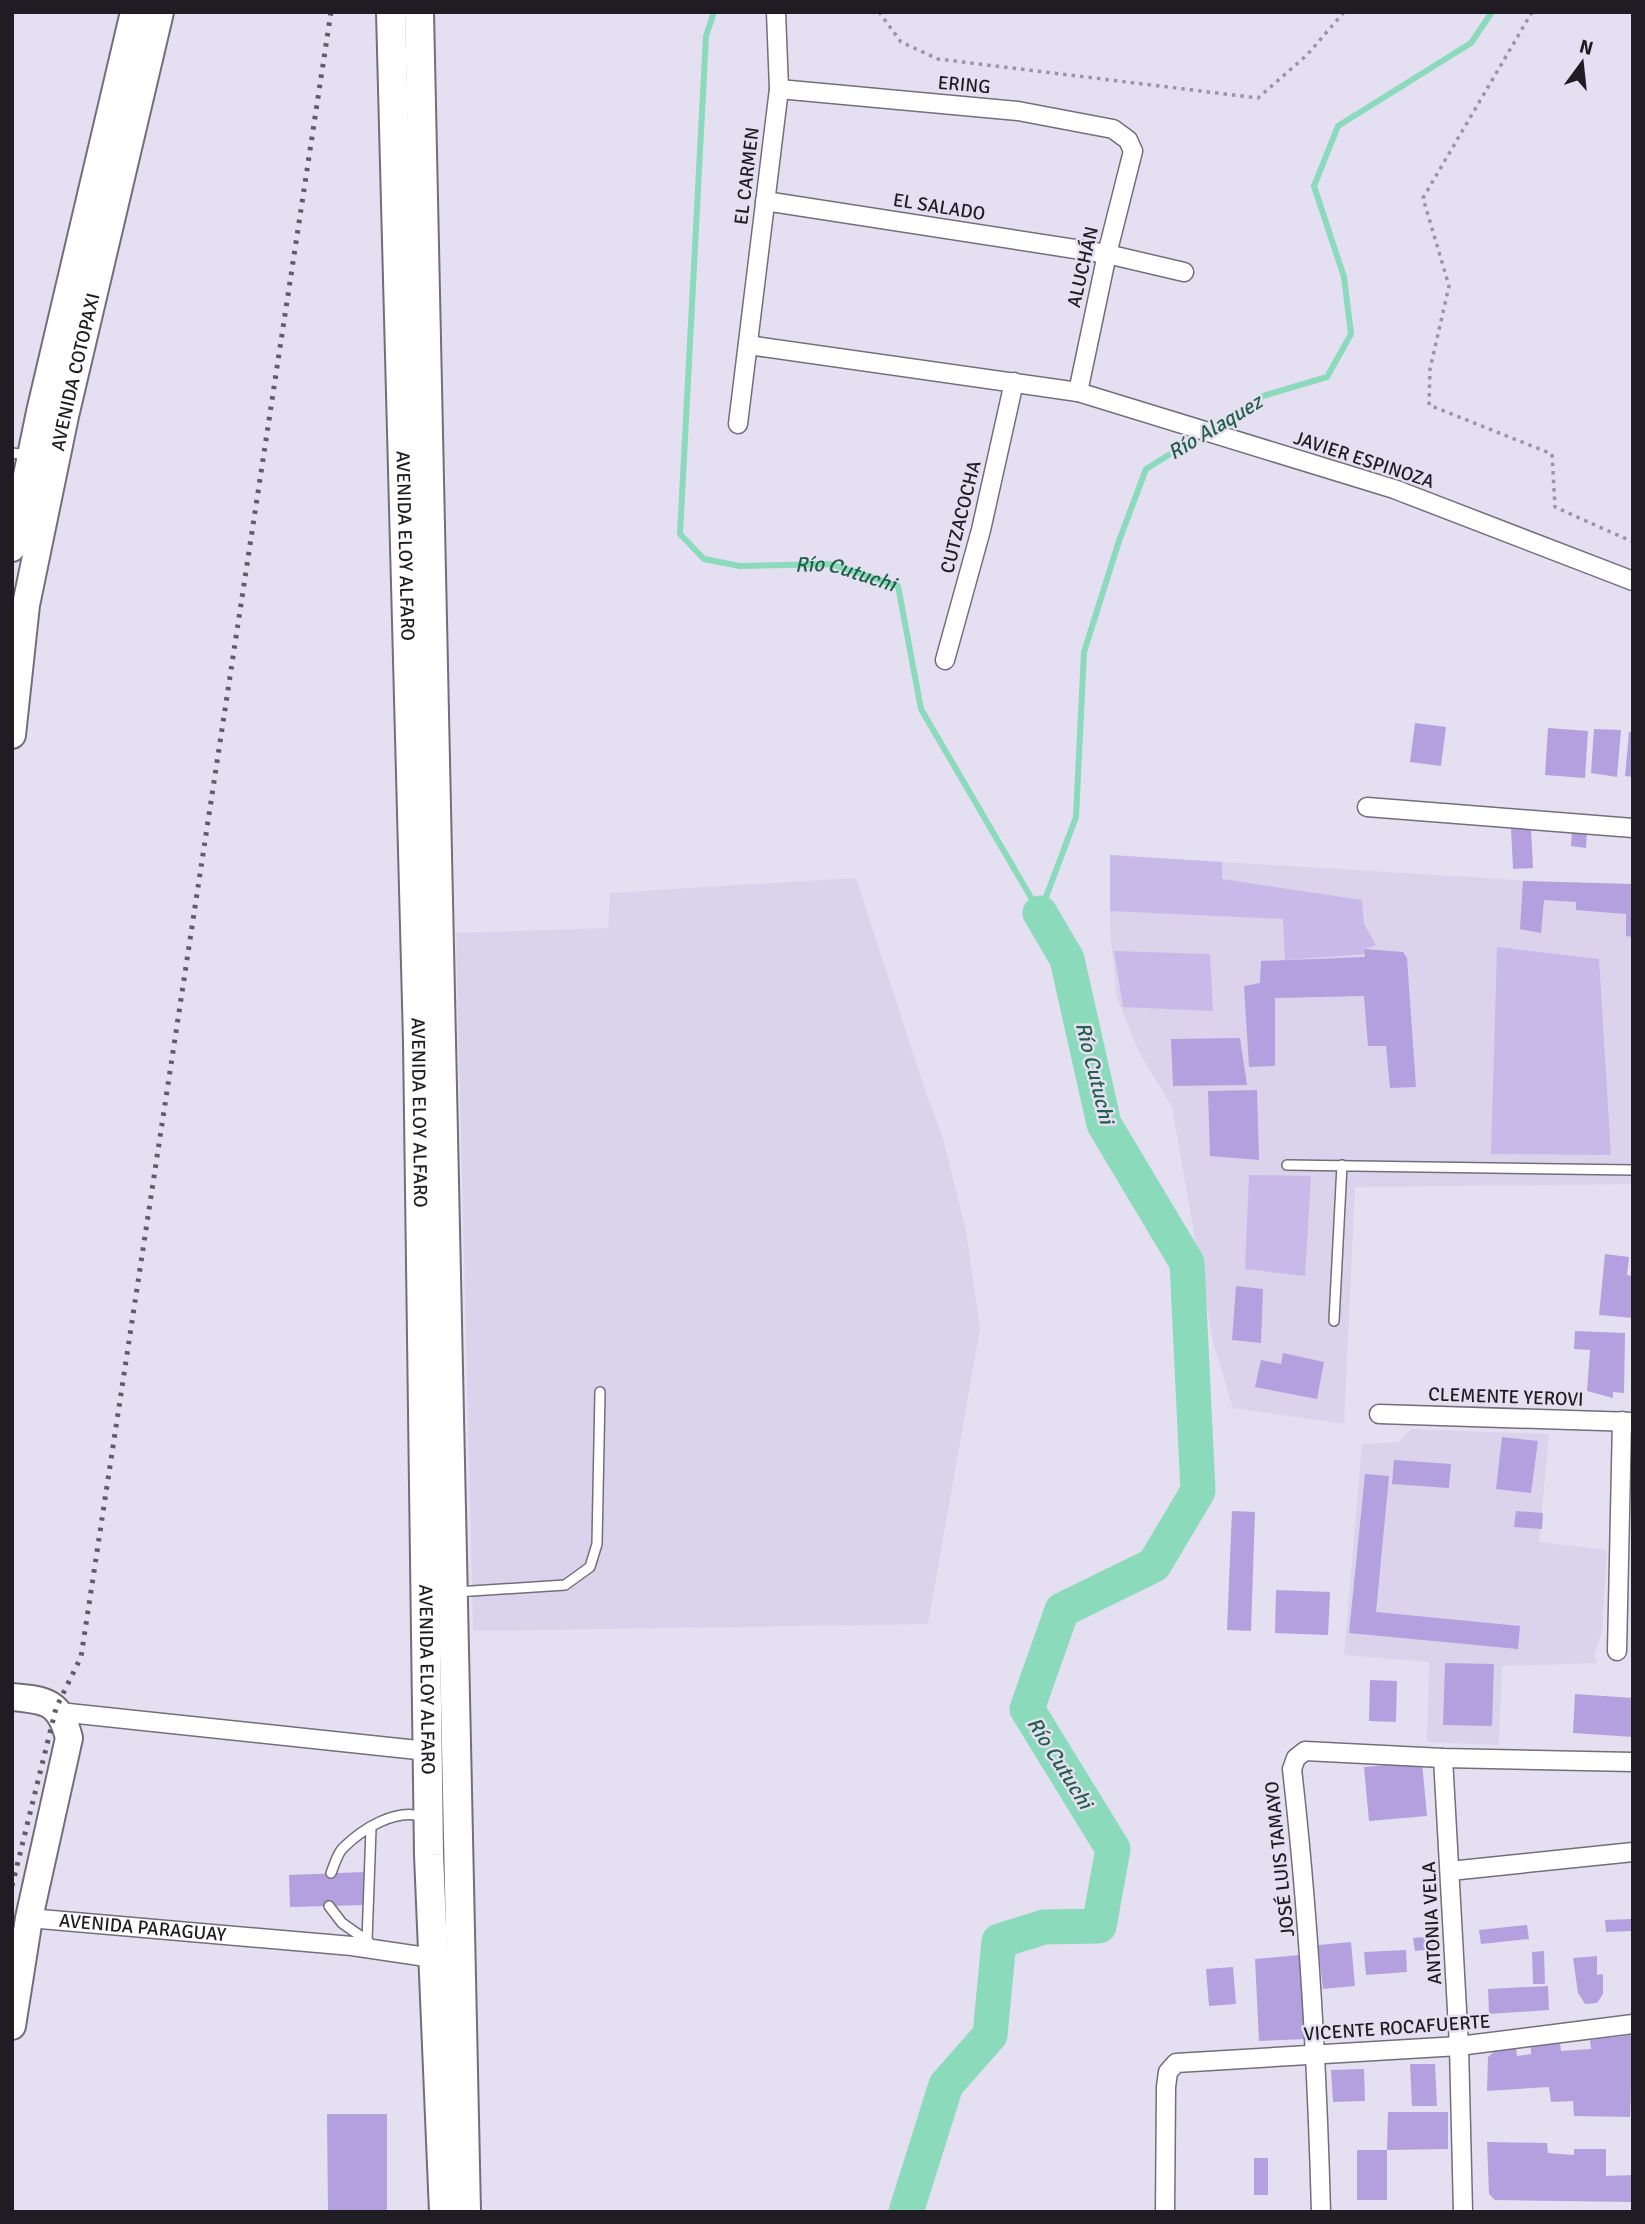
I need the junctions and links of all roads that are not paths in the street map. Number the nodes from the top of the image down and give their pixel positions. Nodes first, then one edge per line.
1 (134, 12) edge
2 (160, 12) edge
3 (391, 12) edge
4 (419, 12) edge
5 (776, 12) edge
6 (779, 89) junction
7 (1133, 151) joint
8 (765, 201) junction
9 (1107, 254) junction
10 (1184, 272) dead end
11 (748, 345) junction
12 (1014, 382) junction
13 (1086, 395) junction
14 (738, 424) dead end
15 (21, 454) edge
16 (12, 548) edge
17 (1633, 581) edge
18 (945, 660) dead end
19 (12, 735) edge
20 (1367, 807) dead end
21 (1633, 828) edge
22 (1287, 1165) dead end
23 (1342, 1166) junction
24 (1633, 1170) edge
25 (1334, 1321) dead end
26 (600, 1392) dead end
27 (1379, 1414) dead end
28 (1627, 1422) edge
29 (451, 1592) junction
30 (1617, 1651) dead end
31 (12, 1697) edge
32 (59, 1712) junction
33 (427, 1751) junction
34 (1443, 1758) junction
35 (1633, 1762) edge
36 (428, 1818) junction
37 (372, 1828) junction
38 (1633, 1852) edge
39 (1450, 1871) junction
40 (331, 1873) dead end
41 (329, 1906) dead end
42 (29, 1918) junction
43 (367, 1941) junction
44 (400, 1952) junction
45 (433, 1958) junction
46 (1633, 2024) edge
47 (12, 2026) edge
48 (1459, 2046) junction
49 (1317, 2055) junction
50 (444, 2212) edge
51 (466, 2212) edge
52 (1165, 2212) edge
53 (1321, 2212) edge
54 (1463, 2212) edge

1 - 15 main road, AVENIDA COTOPAXI
2 - 19 main road, AVENIDA COTOPAXI
3 - 33 main road, AVENIDA ELOY ALFARO
4 - 29 main road, AVENIDA ELOY ALFARO
5 - 6 street, EL CARMEN
6 - 7 street, ERING
6 - 8 street, EL CARMEN
7 - 9 street, ALUCHÁN
8 - 9 street, EL SALADO
8 - 11 street, EL CARMEN
9 - 10 street, EL SALADO
9 - 13 street, ALUCHÁN
11 - 12 street
11 - 14 street, EL CARMEN
12 - 13 street
12 - 18 street, CUTZACOCHA
13 - 17 street, JAVIER ESPINOZA
15 - 16 main road, AVENIDA COTOPAXI
20 - 21 street
22 - 23 lane
23 - 24 lane
23 - 25 lane
26 - 29 lane
27 - 28 street, CLEMENTE YEROVI
28 - 30 street
29 - 51 main road, AVENIDA ELOY ALFARO
31 - 32 main road
32 - 33 street
32 - 42 main road, AVENIDA PARAGUAY
33 - 36 main road, AVENIDA ELOY ALFARO
34 - 35 street, JOSÉ LUIS TAMAYO
34 - 39 street, ANTONIA VELA
34 - 49 street, JOSÉ LUIS TAMAYO
36 - 37 lane
36 - 45 main road, AVENIDA ELOY ALFARO
37 - 40 lane
37 - 43 lane
38 - 39 street
39 - 48 street, ANTONIA VELA
41 - 43 lane
42 - 44 street, AVENIDA PARAGUAY
42 - 47 main road
43 - 44 lane
44 - 45 street, AVENIDA PARAGUAY
45 - 50 main road, AVENIDA ELOY ALFARO
46 - 48 street, VICENTE ROCAFUERTE
48 - 49 street, VICENTE ROCAFUERTE
48 - 54 street, ANTONIA VELA
49 - 52 street, VICENTE ROCAFUERTE
49 - 53 street, JOSÉ LUIS TAMAYO

